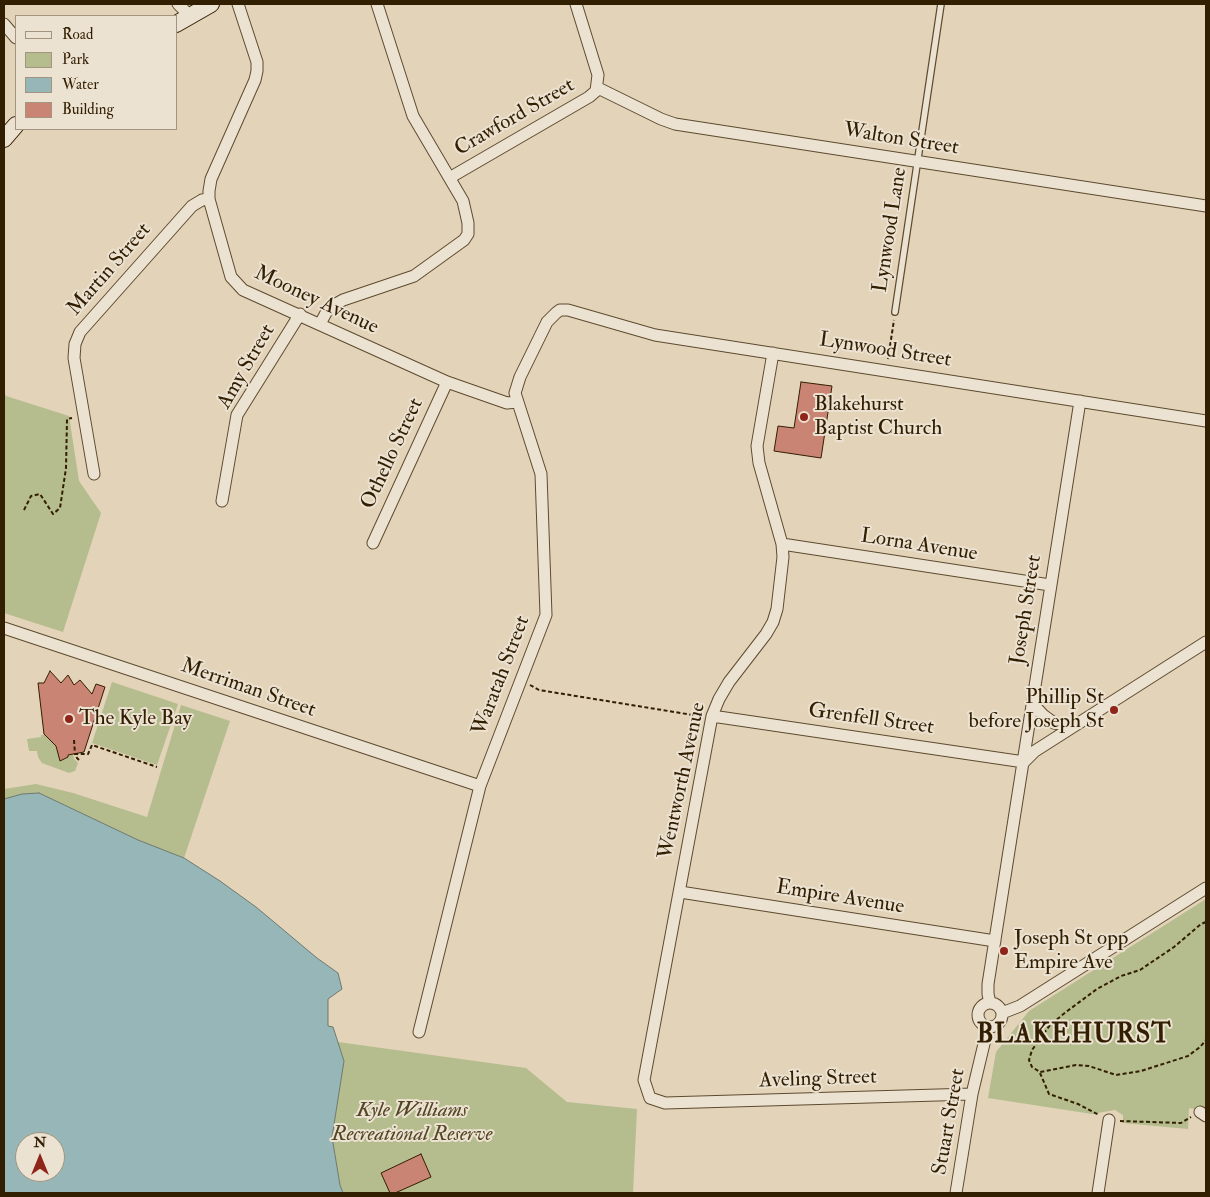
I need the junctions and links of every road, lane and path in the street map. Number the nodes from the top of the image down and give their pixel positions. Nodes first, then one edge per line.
1 (178, 4) edge
2 (212, 4) edge
3 (238, 4) edge
4 (377, 4) edge
5 (576, 4) edge
6 (941, 4) edge
7 (183, 20) edge
8 (4, 24) edge
9 (15, 37) edge
10 (598, 88) junction
11 (15, 125) edge
12 (4, 139) edge
13 (918, 162) junction
14 (451, 177) junction
15 (209, 199) junction
16 (1206, 206) edge
17 (560, 310) joint
18 (895, 312) joint
19 (300, 314) junction
20 (320, 324) junction
21 (773, 353) junction
22 (887, 370) junction
23 (448, 382) junction
24 (1080, 401) junction
25 (517, 402) junction
26 (84, 416) junction
27 (1206, 420) edge
28 (94, 474) dead end
29 (222, 501) dead end
30 (24, 510) dead end
31 (372, 543) dead end
32 (782, 544) junction
33 (1050, 584) junction
34 (4, 628) edge
35 (1206, 642) edge
36 (522, 680) junction
37 (1032, 704) junction
38 (712, 716) junction
39 (1074, 726) junction
40 (74, 740) dead end
41 (75, 754) junction
42 (79, 760) dead end
43 (1024, 762) junction
44 (157, 767) dead end
45 (480, 786) junction
46 (1206, 888) edge
47 (680, 892) junction
48 (1206, 922) edge
49 (995, 941) junction
50 (990, 1003) junction
51 (1002, 1013) junction
52 (988, 1027) junction
53 (419, 1032) dead end
54 (1206, 1040) edge
55 (1040, 1072) junction
56 (972, 1094) junction
57 (665, 1103) joint
58 (1203, 1114) edge
59 (1109, 1120) junction
60 (956, 1193) edge
61 (1098, 1193) edge

1 - 7 street
2 - 7 street
3 - 15 street, Mooney Avenue
4 - 14 street
5 - 10 street, Crawford Street
6 - 13 lane, Lynwood Lane
8 - 9 street
10 - 13 street, Walton Street
10 - 14 street, Crawford Street
11 - 12 street
13 - 16 street, Walton Street
13 - 18 lane, Lynwood Lane
14 - 20 street
15 - 19 street, Mooney Avenue
15 - 26 street, Martin Street
17 - 21 street, Lynwood Street
17 - 25 street, Waratah Street
18 - 22 path
19 - 20 street, Mooney Avenue
19 - 29 street, Amy Street
20 - 23 street, Mooney Avenue
21 - 22 street, Lynwood Street
21 - 32 street, Wentworth Avenue
22 - 24 street, Lynwood Street
23 - 25 street, Mooney Avenue
23 - 31 street, Othello Street
24 - 27 street, Lynwood Street
24 - 33 street, Joseph Street
25 - 36 street, Waratah Street
26 - 28 street, Martin Street
26 - 30 path
32 - 33 street, Lorna Avenue
32 - 38 street, Wentworth Avenue
33 - 37 street, Joseph Street
34 - 45 street, Merriman Street
35 - 39 street
36 - 38 path
36 - 45 street, Waratah Street
37 - 39 street
37 - 43 street, Joseph Street
38 - 43 street, Grenfell Street
38 - 47 street, Wentworth Avenue
39 - 43 street
40 - 41 path
41 - 42 path
41 - 44 path
43 - 49 street, Joseph Street
45 - 53 street, Waratah Street
46 - 51 street
47 - 49 street, Empire Avenue
47 - 57 street, Wentworth Avenue
48 - 55 path
49 - 50 street, Joseph Street
50 - 51 street
50 - 52 street
51 - 52 street
52 - 56 street, Stuart Street
54 - 55 path
55 - 59 path
56 - 57 street, Aveling Street
56 - 60 street, Stuart Street
58 - 59 path
59 - 61 street

